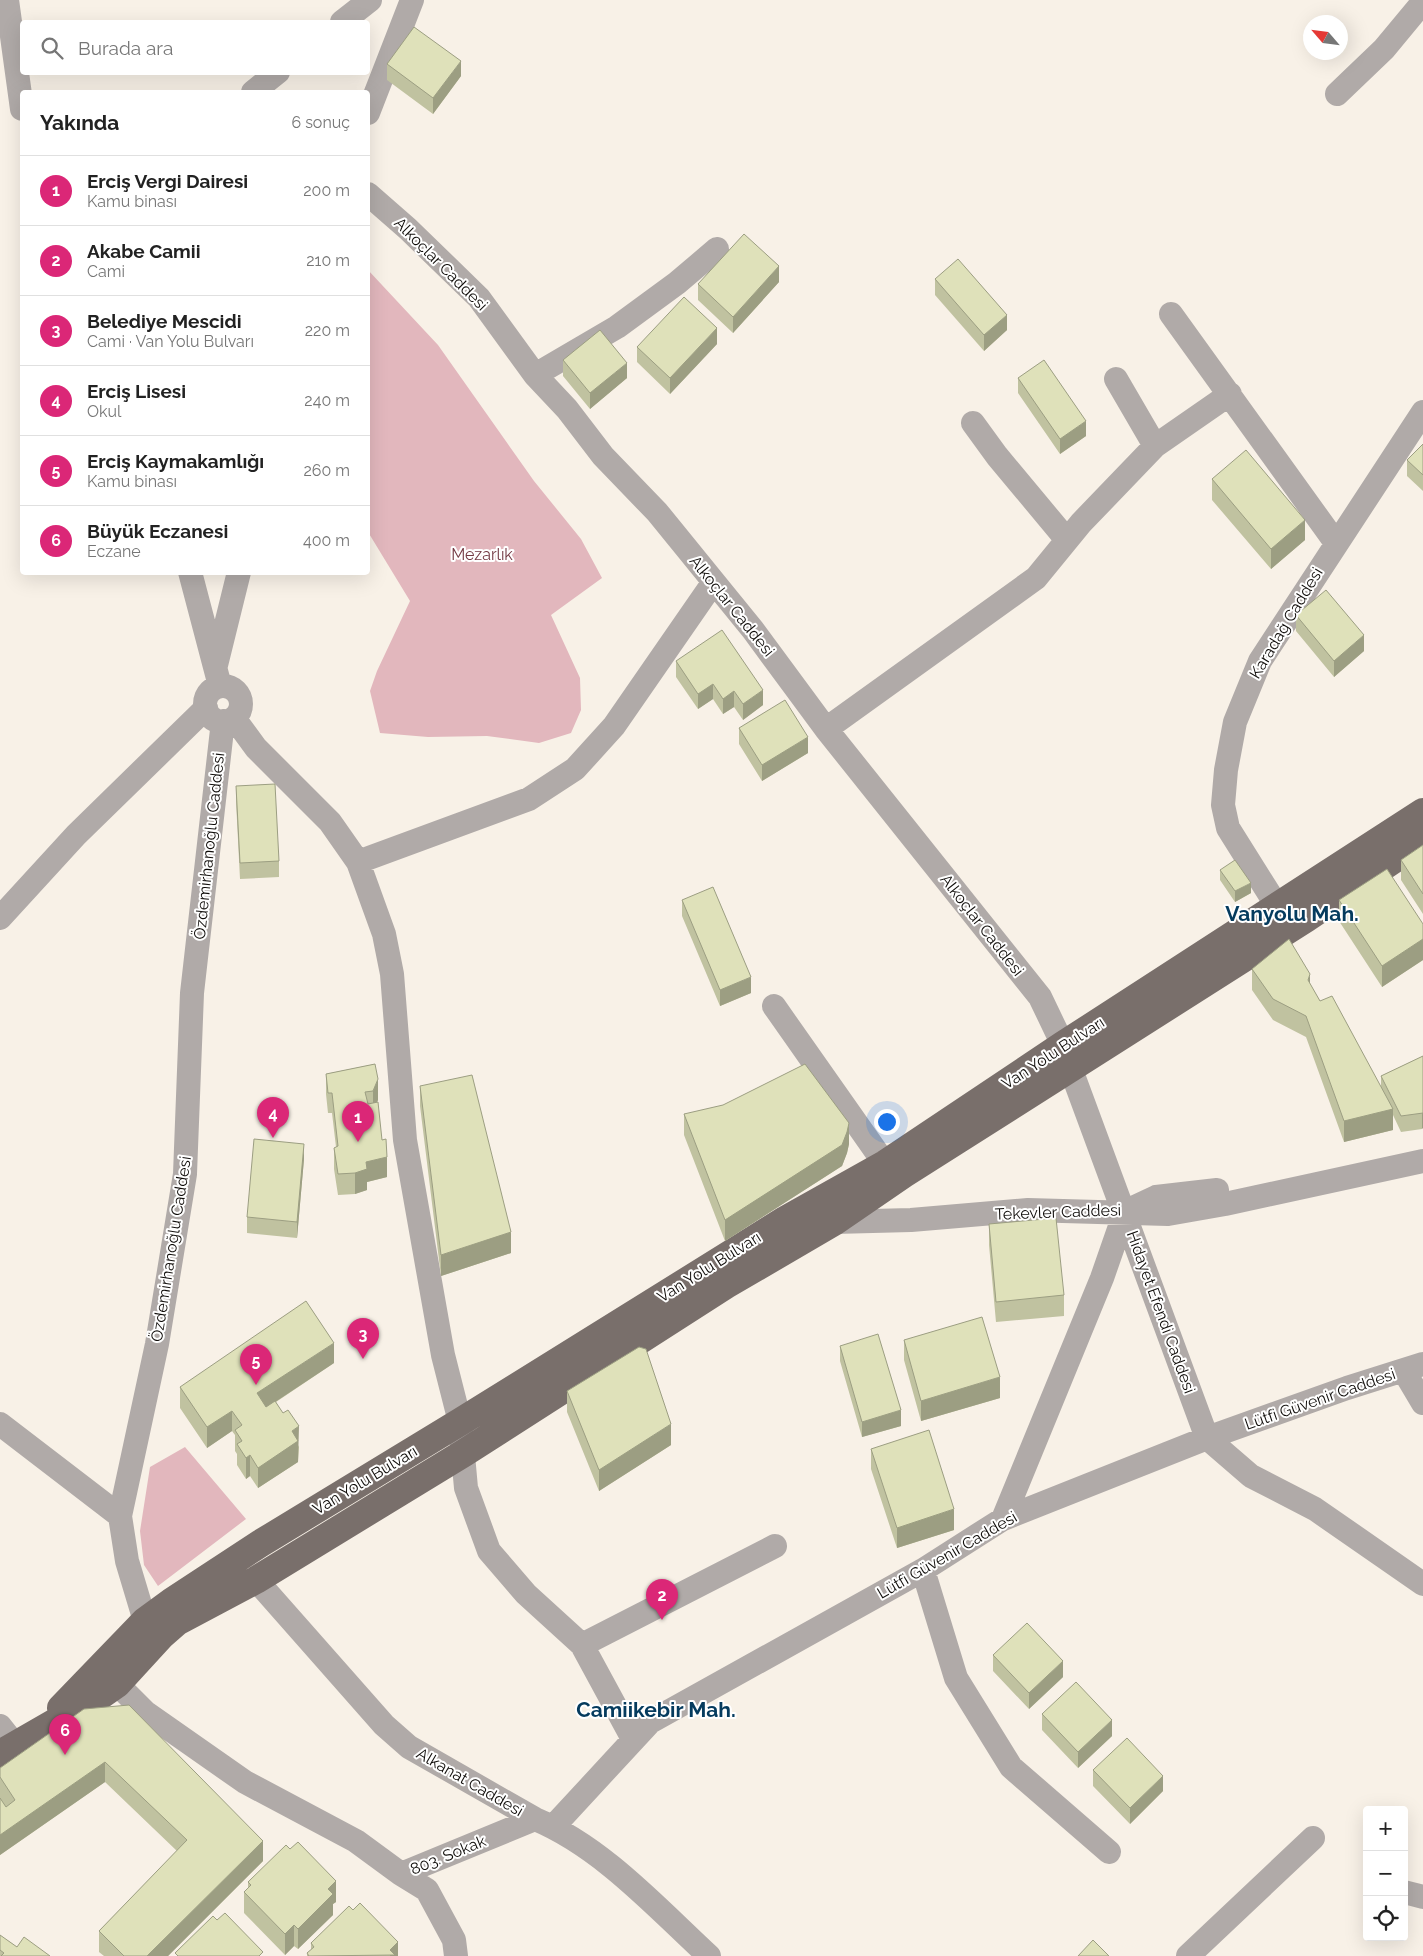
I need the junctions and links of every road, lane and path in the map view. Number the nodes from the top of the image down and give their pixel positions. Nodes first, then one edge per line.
1 (7, 0) edge
2 (370, 0) edge
3 (412, 0) edge
4 (1423, 2) edge
5 (345, 20) edge
6 (274, 75) edge
7 (256, 90) edge
8 (1337, 94) dead end
9 (20, 95) edge
10 (370, 108) edge
11 (370, 196) edge
12 (717, 249) dead end
13 (1171, 314) dead end
14 (535, 375) junction
15 (1116, 379) dead end
16 (1230, 394) junction
17 (1421, 418) edge
18 (973, 423) dead end
19 (1155, 446) junction
20 (1067, 540) junction
21 (1336, 543) junction
22 (191, 575) edge
23 (238, 575) edge
24 (713, 583) junction
25 (217, 677) junction
26 (221, 716) junction
27 (826, 729) junction
28 (1423, 812) edge
29 (1423, 840) edge
30 (358, 862) junction
31 (1277, 906) junction
32 (0, 918) edge
33 (774, 1006) dead end
34 (1066, 1056) junction
35 (1423, 1144) edge
36 (1423, 1161) edge
37 (885, 1164) junction
38 (1125, 1212) junction
39 (834, 1222) junction
40 (1413, 1367) edge
41 (1423, 1403) edge
42 (460, 1422) junction
43 (0, 1424) edge
44 (1207, 1438) junction
45 (464, 1453) junction
46 (120, 1516) junction
47 (1003, 1519) junction
48 (775, 1546) dead end
49 (923, 1570) junction
50 (256, 1580) junction
51 (1423, 1584) edge
52 (145, 1621) junction
53 (582, 1645) junction
54 (117, 1684) junction
55 (633, 1739) junction
56 (5, 1742) edge
57 (544, 1823) junction
58 (1313, 1838) dead end
59 (1108, 1852) dead end
60 (401, 1874) junction
61 (1408, 1893) edge
62 (1423, 1897) edge
63 (456, 1956) edge
64 (709, 1956) edge
65 (1188, 1956) edge

1 - 9 street
2 - 5 street
3 - 10 street
4 - 8 street
6 - 7 street
11 - 14 street, Alkoçlar Caddesi
12 - 14 street
13 - 16 street
14 - 24 street, Alkoçlar Caddesi
15 - 19 street
16 - 19 street
16 - 21 street
17 - 21 street, Karadağ Caddesi
18 - 20 street
19 - 20 street
20 - 27 street
21 - 31 street, Karadağ Caddesi
22 - 25 street
23 - 25 street
24 - 27 street, Alkoçlar Caddesi
24 - 30 street
25 - 26 street
25 - 26 street, Özdemirhanoğlu Caddesi
26 - 30 street
26 - 32 street
26 - 46 street, Özdemirhanoğlu Caddesi
27 - 34 street, Alkoçlar Caddesi
28 - 31 main road, Van Yolu Bulvarı
29 - 34 main road
30 - 42 street
31 - 34 main road, Van Yolu Bulvarı
33 - 37 street
34 - 37 main road, Van Yolu Bulvarı
34 - 38 street, Hidayet Efendi Caddesi
34 - 39 main road
35 - 38 street, Tekevler Caddesi
36 - 38 street
37 - 42 main road, Van Yolu Bulvarı
38 - 39 street, Tekevler Caddesi
38 - 44 street, Hidayet Efendi Caddesi
38 - 47 street
39 - 45 main road
40 - 41 street
40 - 44 street, Lütfi Güvenir Caddesi
42 - 45 street
42 - 52 main road, Van Yolu Bulvarı
43 - 46 street
44 - 47 street, Lütfi Güvenir Caddesi
44 - 51 street
45 - 50 main road
45 - 53 street
46 - 52 street, Özdemirhanoğlu Caddesi
47 - 49 street, Lütfi Güvenir Caddesi
48 - 53 street
49 - 55 street, Lütfi Güvenir Caddesi
49 - 59 street
50 - 54 main road
50 - 57 street, Alkanat Caddesi
52 - 56 main road, Van Yolu Bulvarı
53 - 55 street
54 - 56 main road
54 - 60 street
55 - 57 street, Lütfi Güvenir Caddesi
57 - 60 street, 803. Sokak
57 - 64 street, Alkanat Caddesi
58 - 65 street
60 - 63 street, 803. Sokak
61 - 62 street

